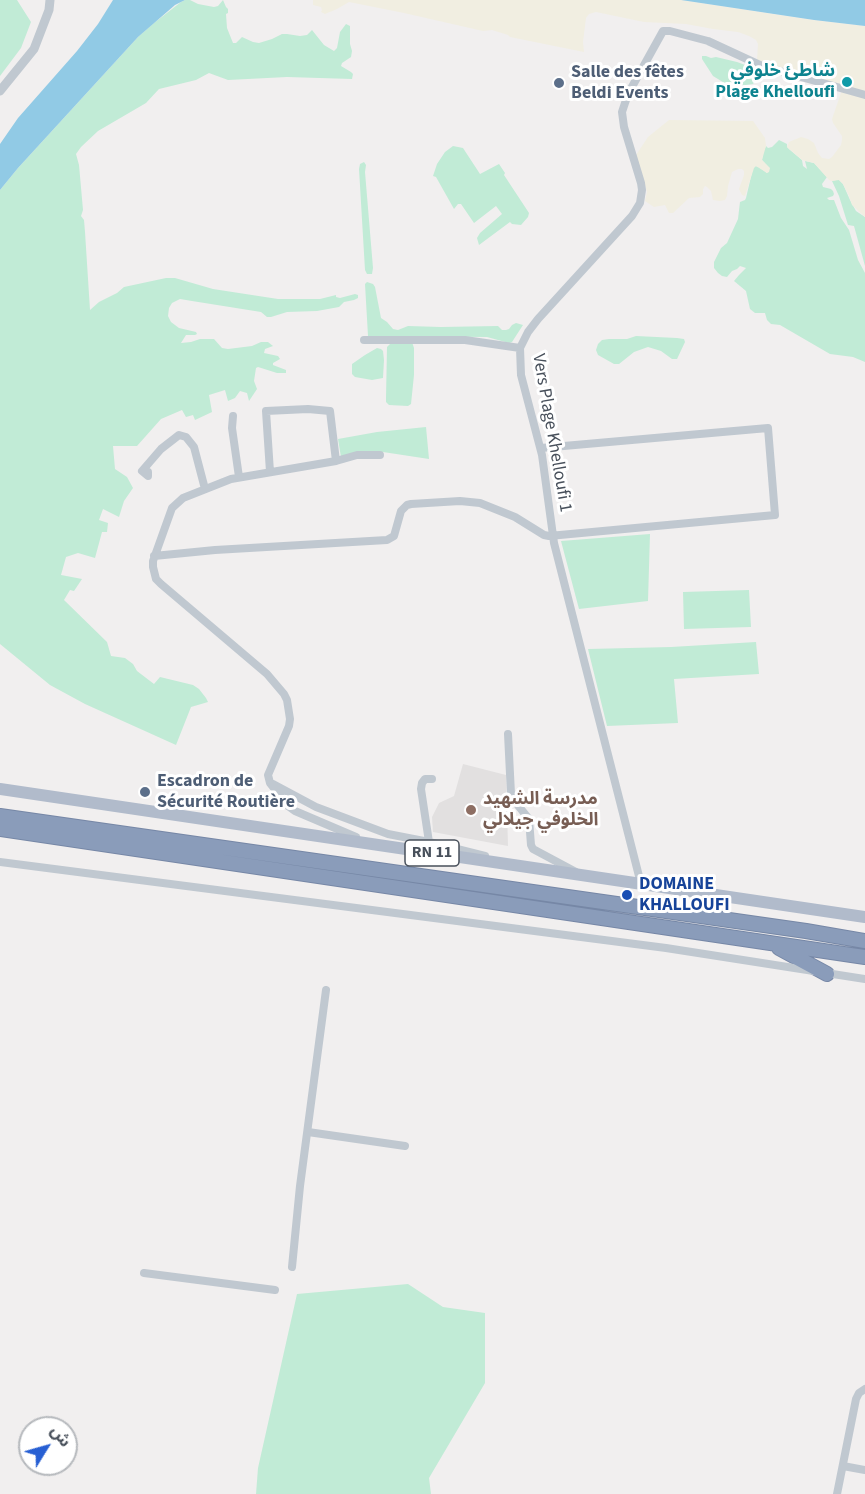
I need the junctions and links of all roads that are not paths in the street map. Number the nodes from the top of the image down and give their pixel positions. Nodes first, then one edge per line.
1 (50, 0) edge
2 (0, 91) edge
3 (865, 95) edge
4 (364, 340) dead end
5 (520, 348) junction
6 (233, 416) dead end
7 (541, 448) junction
8 (380, 455) dead end
9 (336, 461) junction
10 (148, 472) dead end
11 (270, 472) junction
12 (239, 477) junction
13 (205, 489) junction
14 (553, 536) junction
15 (154, 556) junction
16 (508, 734) dead end
17 (432, 779) dead end
18 (270, 783) junction
19 (0, 789) edge
20 (0, 816) edge
21 (351, 820) junction
22 (330, 828) junction
23 (0, 829) edge
24 (429, 842) junction
25 (378, 846) junction
26 (0, 862) edge
27 (530, 867) junction
28 (582, 875) junction
29 (641, 884) junction
30 (865, 916) edge
31 (865, 941) edge
32 (766, 942) junction
33 (865, 957) edge
34 (827, 974) junction
35 (865, 980) edge
36 (326, 990) dead end
37 (308, 1132) junction
38 (405, 1146) dead end
39 (292, 1267) dead end
40 (144, 1273) dead end
41 (275, 1290) dead end
42 (865, 1389) edge
43 (843, 1466) junction
44 (865, 1470) edge
45 (837, 1494) edge

1 - 2 street
3 - 5 street, Vers Plage Khelloufi 1
4 - 5 street
5 - 7 street, Vers Plage Khelloufi 1
6 - 12 street
7 - 14 street, Vers Plage Khelloufi 1
7 - 14 street
8 - 9 street
9 - 11 street
9 - 11 street
10 - 13 street
11 - 12 street
12 - 13 street
13 - 15 street
14 - 15 street
14 - 29 street, Vers Plage Khelloufi 1
15 - 18 street
16 - 28 street
17 - 24 street
18 - 21 street
18 - 22 street
19 - 25 main road, RN 11
20 - 31 highway
21 - 22 street
21 - 24 street
22 - 25 street
23 - 32 highway
24 - 27 street
25 - 27 main road, RN 11
26 - 34 street
27 - 28 main road, RN 11
28 - 29 main road, RN 11
29 - 30 main road, RN 11
32 - 33 highway
32 - 34 highway
34 - 35 street
36 - 37 street
37 - 38 street
37 - 39 street
40 - 41 street
42 - 43 street
43 - 44 street
43 - 45 street

